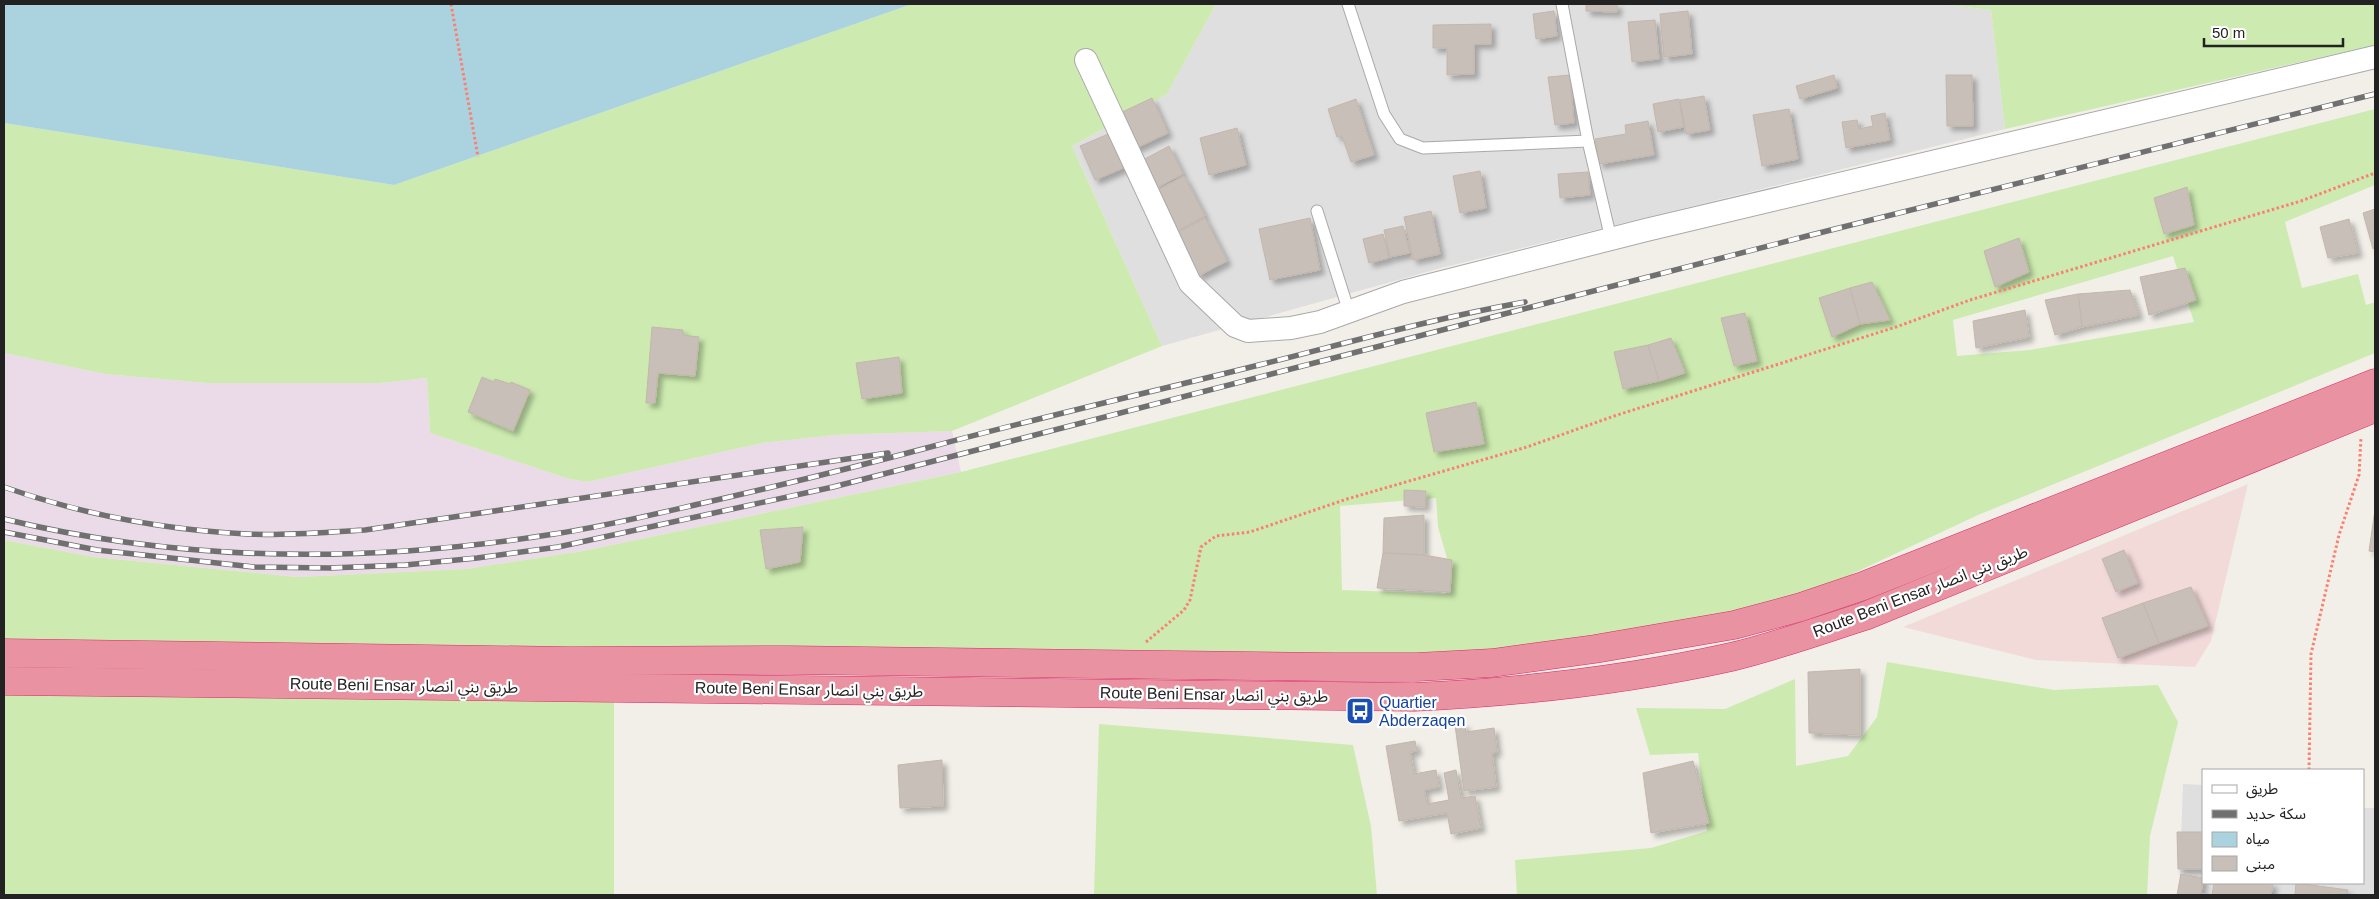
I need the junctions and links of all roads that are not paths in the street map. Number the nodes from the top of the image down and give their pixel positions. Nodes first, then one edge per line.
1 (1348, 4) edge
2 (1562, 4) edge
3 (2375, 57) edge
4 (1086, 60) dead end
5 (1588, 141) junction
6 (1317, 210) dead end
7 (1610, 239) junction
8 (1349, 312) junction
9 (2375, 383) edge
10 (2367, 412) edge
11 (4, 652) edge
12 (4, 681) edge

1 - 5 lane
2 - 5 lane
3 - 7 street
4 - 8 street
5 - 7 lane
6 - 8 lane
7 - 8 street
9 - 11 highway, Route Beni Ensar طريق بني انصار
10 - 12 highway, Route Beni Ensar طريق بني انصار

